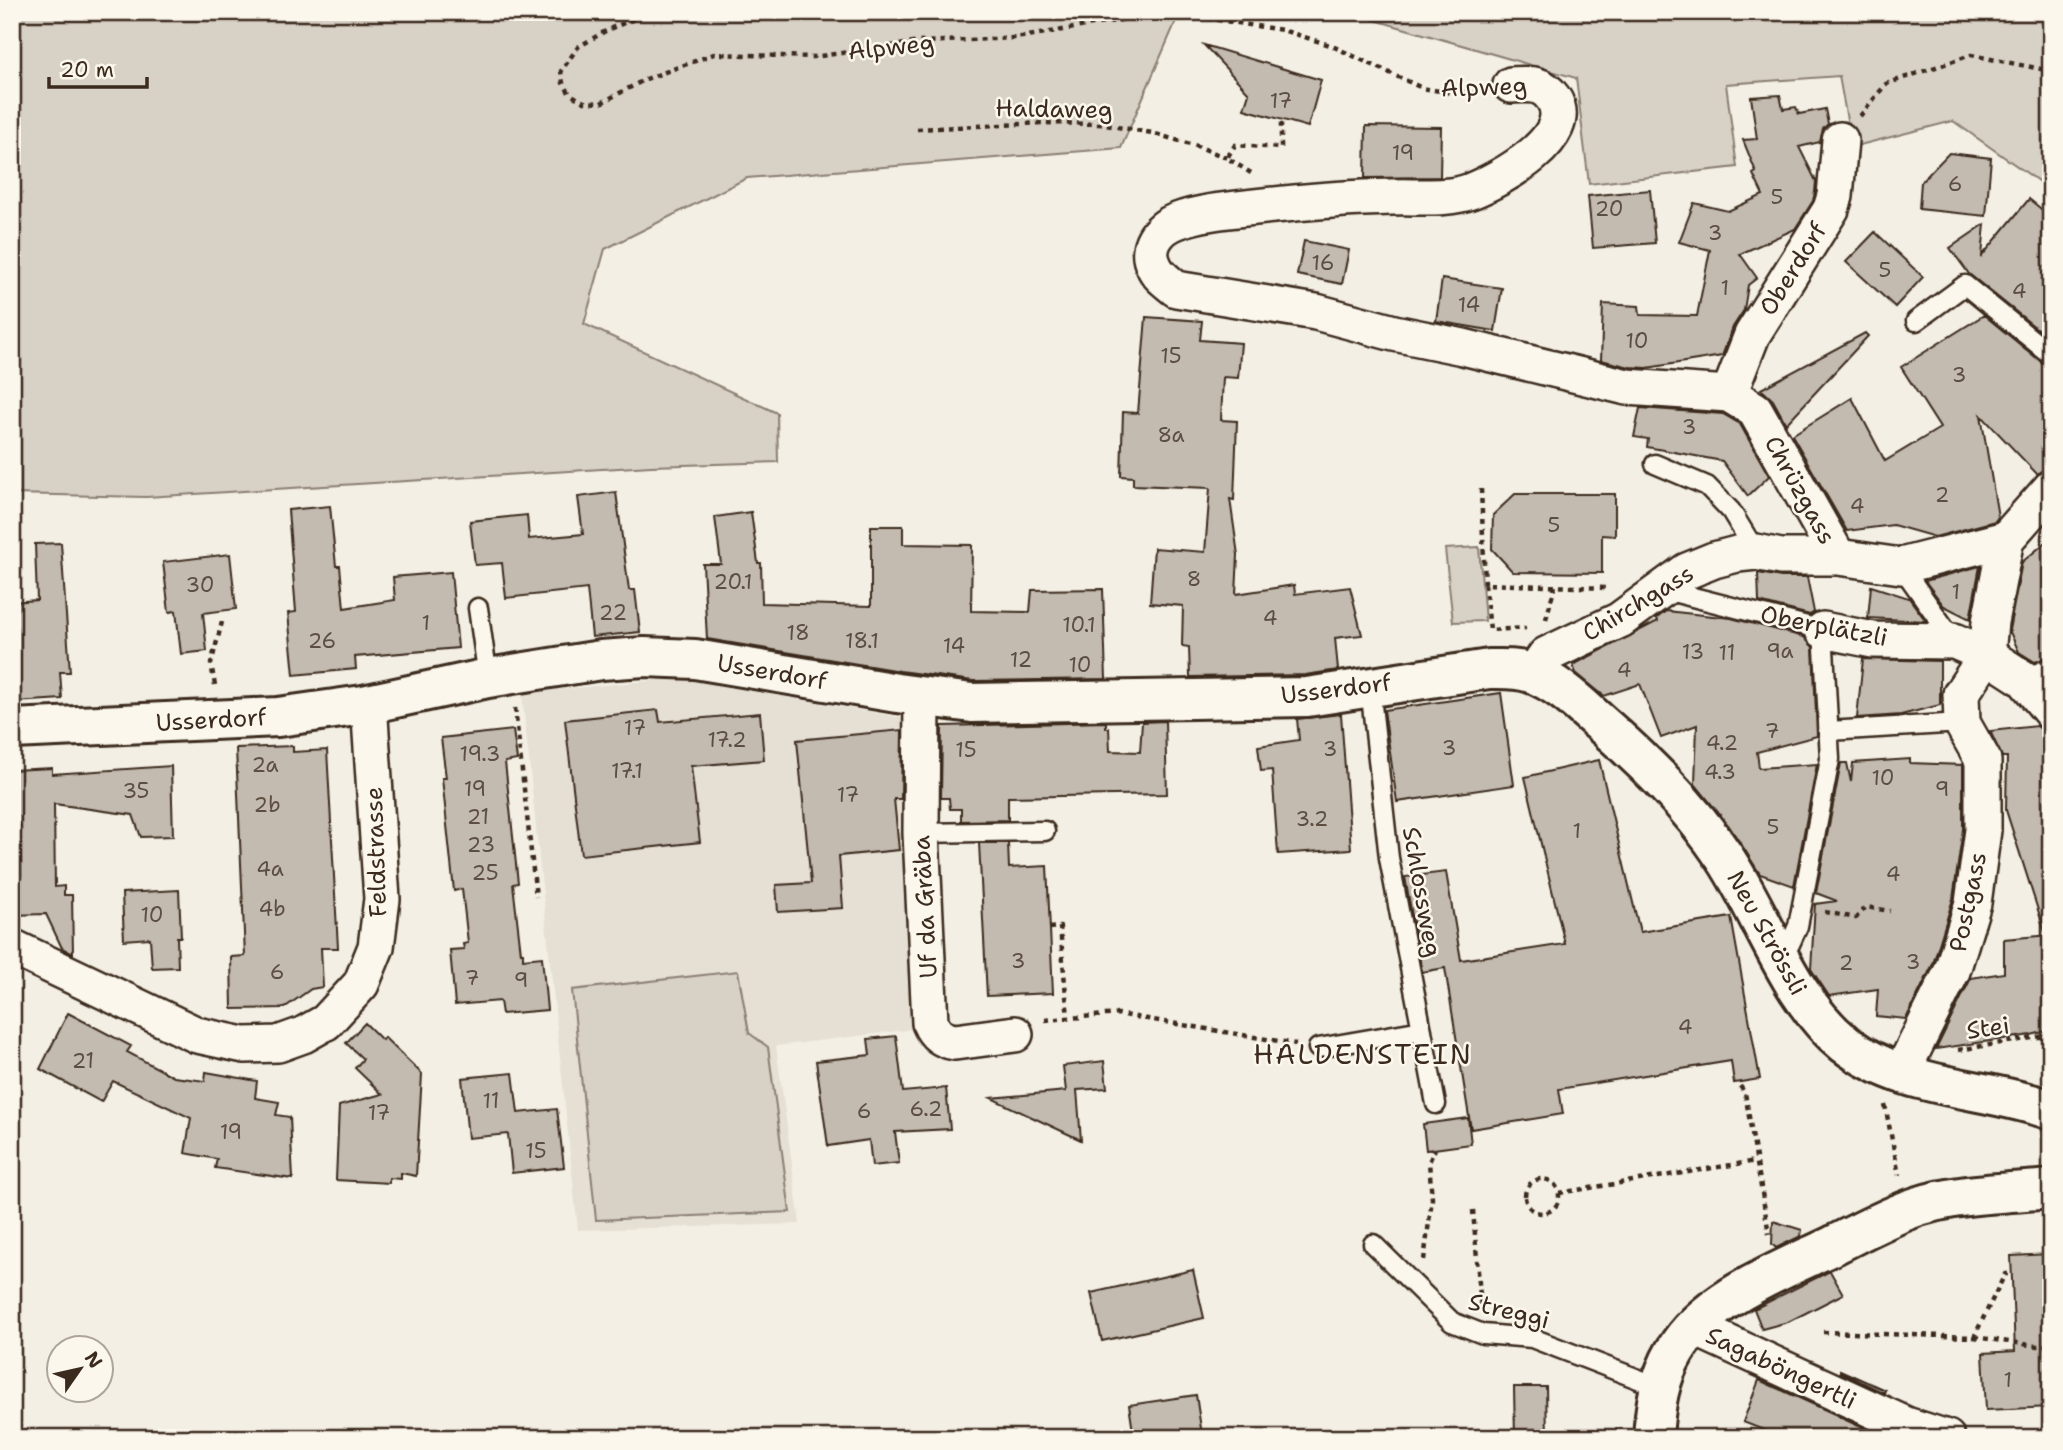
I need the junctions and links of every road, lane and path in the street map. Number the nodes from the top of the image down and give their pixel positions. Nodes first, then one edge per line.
1 (653, 12) edge
2 (2051, 71) edge
3 (1511, 85) joint
4 (1281, 119) dead end
5 (917, 129) dead end
6 (1840, 140) joint
7 (1227, 158) junction
8 (1258, 178) dead end
9 (1916, 321) dead end
10 (2051, 355) edge
11 (1729, 394) junction
12 (1654, 464) dead end
13 (2051, 488) edge
14 (1481, 489) dead end
15 (2006, 539) junction
16 (1756, 552) junction
17 (1838, 557) junction
18 (1901, 566) junction
19 (1485, 584) junction
20 (1555, 586) junction
21 (1613, 588) dead end
22 (1661, 589) junction
23 (478, 608) dead end
24 (222, 622) dead end
25 (1530, 628) dead end
26 (1544, 628) dead end
27 (1824, 630) junction
28 (1954, 641) junction
29 (1987, 655) junction
30 (2037, 673) edge
31 (1533, 674) junction
32 (227, 686) dead end
33 (1370, 687) junction
34 (501, 690) junction
35 (922, 697) junction
36 (369, 703) junction
37 (2051, 712) edge
38 (1962, 723) junction
39 (12, 729) edge
40 (1828, 731) junction
41 (1045, 831) dead end
42 (921, 833) junction
43 (536, 897) dead end
44 (1818, 911) dead end
45 (1890, 911) dead end
46 (1049, 928) dead end
47 (12, 947) edge
48 (1779, 953) junction
49 (1068, 1018) junction
50 (1422, 1030) junction
51 (1015, 1034) joint
52 (2051, 1035) edge
53 (1318, 1048) joint
54 (1956, 1050) dead end
55 (1740, 1086) dead end
56 (1893, 1088) junction
57 (1436, 1104) dead end
58 (2051, 1110) edge
59 (1435, 1149) dead end
60 (1756, 1161) junction
61 (1901, 1183) dead end
62 (2051, 1189) edge
63 (1559, 1194) junction
64 (1473, 1209) dead end
65 (1769, 1234) dead end
66 (1373, 1244) dead end
67 (2008, 1274) dead end
68 (1420, 1288) junction
69 (1693, 1327) junction
70 (1823, 1332) dead end
71 (1483, 1334) junction
72 (1974, 1338) junction
73 (2051, 1345) edge
74 (1659, 1387) junction
75 (1653, 1438) edge
76 (1947, 1438) edge

1 - 3 path, Alpweg
2 - 6 path
3 - 11 street, Alpweg
4 - 7 path
5 - 7 path, Haldaweg
6 - 11 street, Oberdorf
7 - 8 path, Haldaweg
9 - 10 lane
11 - 17 street, Chrüzgass
12 - 16 lane
13 - 15 street
14 - 19 path
15 - 18 street, Chrüzgass
15 - 29 street
16 - 17 street, Chirchgass
16 - 22 street, Chirchgass
17 - 18 street, Chrüzgass
18 - 28 lane
19 - 20 path
19 - 25 path
20 - 21 path
20 - 26 path
22 - 27 lane, Oberplätzli
22 - 31 street, Chirchgass
23 - 34 lane
24 - 32 path
27 - 28 street, Oberplätzli
27 - 40 lane
28 - 29 street, Oberplätzli
29 - 30 street, Oberplätzli
29 - 38 street
30 - 37 street, Oberplätzli
31 - 33 street, Usserdorf
31 - 48 street, Neu Strössli
33 - 35 street, Usserdorf
33 - 50 lane, Schlossweg
34 - 35 street, Usserdorf
34 - 36 street, Usserdorf
34 - 43 path
35 - 42 street, Uf da Gräba
36 - 39 street, Usserdorf
36 - 47 street, Feldstrasse
38 - 40 lane
38 - 56 street, Postgass
40 - 48 lane
41 - 42 lane
42 - 51 street, Uf da Gräba
44 - 45 path
46 - 49 path
48 - 56 street, Neu Strössli
49 - 51 path
49 - 53 path
50 - 53 lane
50 - 57 lane, Schlossweg
52 - 54 path, Stei
55 - 60 path
56 - 58 street, Neu Strössli
56 - 61 path
59 - 68 path
60 - 63 path
60 - 65 path
62 - 69 street
63 - 63 path
64 - 71 path
66 - 68 lane, Streggi
67 - 72 path
68 - 71 lane, Streggi
69 - 74 street
69 - 76 street, Sagaböngertli
70 - 72 path
71 - 74 lane, Streggi
72 - 73 path
74 - 75 street

